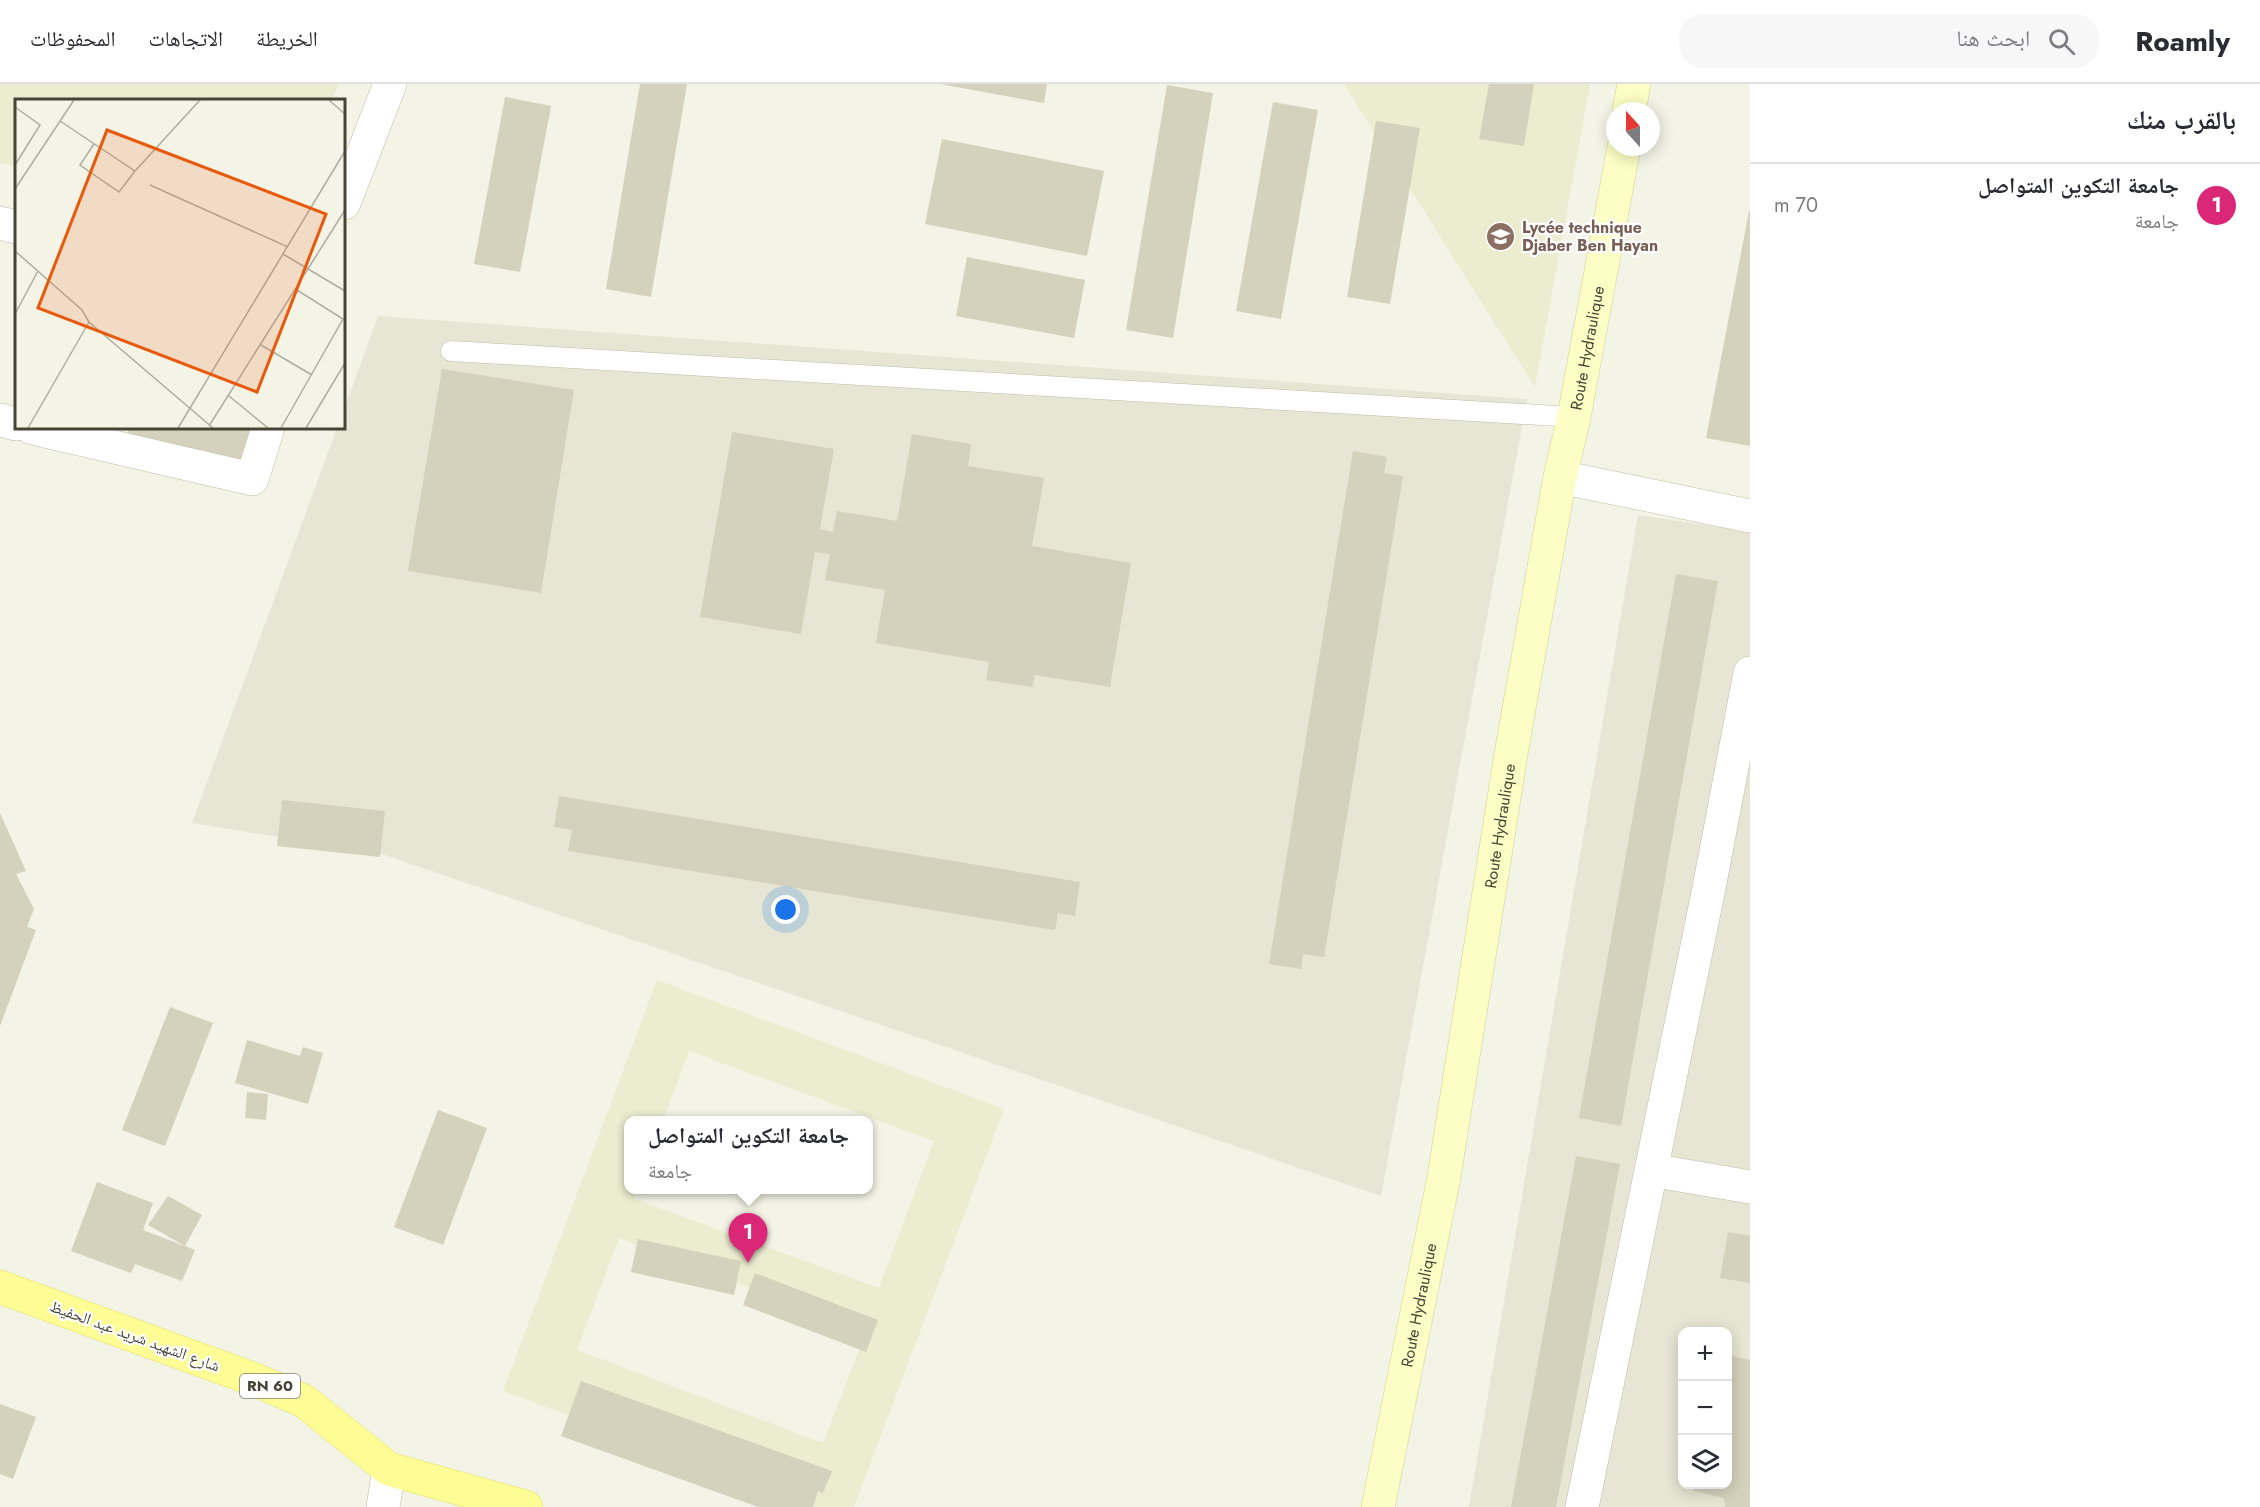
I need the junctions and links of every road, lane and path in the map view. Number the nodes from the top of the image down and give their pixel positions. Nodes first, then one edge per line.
1 (390, 84) edge
2 (1634, 84) edge
3 (1631, 102) edge
4 (1622, 156) edge
5 (345, 200) edge
6 (0, 223) edge
7 (15, 227) edge
8 (451, 351) dead end
9 (1574, 417) junction
10 (0, 420) edge
11 (15, 424) edge
12 (36, 429) edge
13 (268, 429) edge
14 (1560, 477) junction
15 (1750, 516) edge
16 (1749, 683) edge
17 (1650, 1170) junction
18 (1750, 1187) edge
19 (0, 1287) edge
20 (388, 1469) junction
21 (382, 1507) edge
22 (526, 1507) edge
23 (1378, 1507) edge
24 (1582, 1507) edge

1 - 5 street
2 - 3 main road
4 - 9 main road, Route Hydraulique
6 - 7 street
8 - 9 lane
9 - 14 main road, Route Hydraulique
10 - 11 street
12 - 13 street
14 - 15 street
14 - 23 main road, Route Hydraulique
16 - 17 street
17 - 18 street
17 - 24 street
19 - 20 main road, شارع الشهيد شريد عبد الحفيظ / RN 60
20 - 21 street
20 - 22 main road, شارع الشهيد شريد عبد الحفيظ / RN 60

